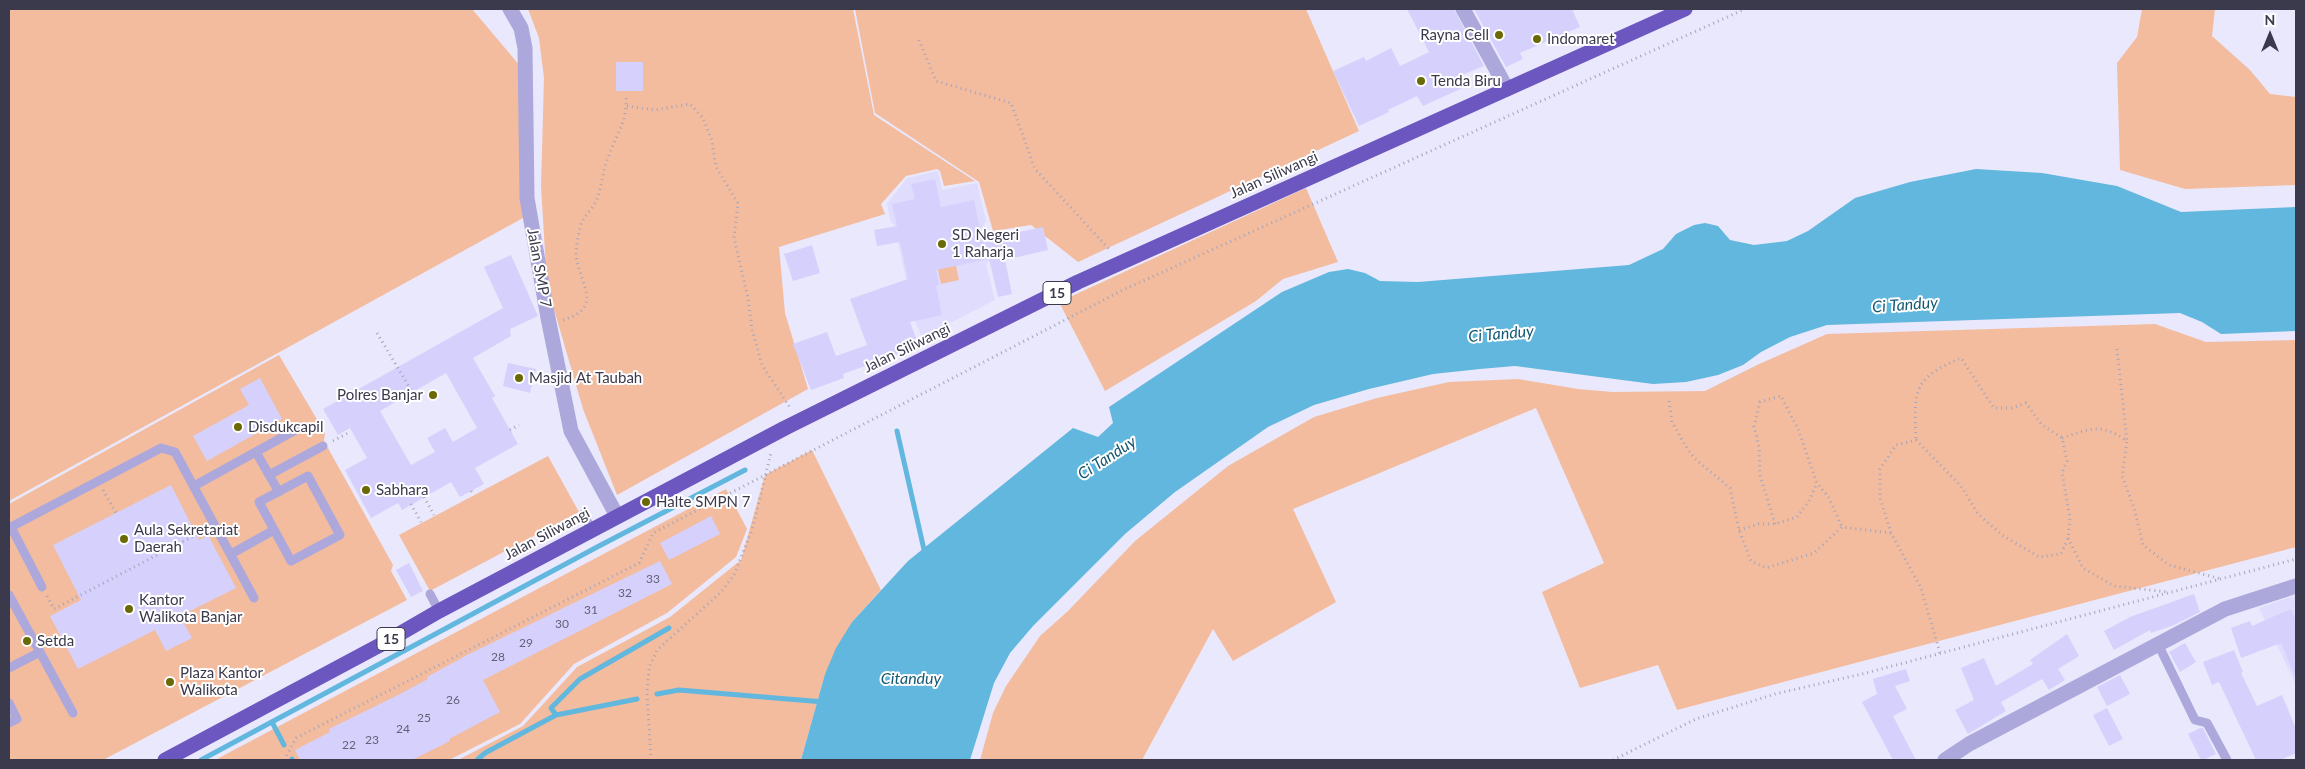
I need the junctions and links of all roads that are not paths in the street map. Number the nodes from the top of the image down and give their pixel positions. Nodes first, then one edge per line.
1 (510, 9) edge
2 (1462, 9) edge
3 (1685, 9) edge
4 (1507, 89) junction
5 (301, 427) dead end
6 (324, 446) road end
7 (256, 452) junction
8 (268, 475) junction
9 (194, 486) junction
10 (279, 492) junction
11 (583, 514) dead end
12 (617, 516) junction
13 (10, 527) edge
14 (274, 530) junction
15 (592, 530) junction
16 (231, 554) junction
17 (2296, 586) edge
18 (42, 587) road end
19 (430, 594) dead end
20 (9, 595) edge
21 (254, 598) dead end
22 (439, 612) junction
23 (2158, 644) junction
24 (40, 652) junction
25 (9, 668) edge
26 (9, 703) edge
27 (73, 713) dead end
28 (9, 723) edge
29 (165, 760) edge
30 (1944, 760) edge
31 (2227, 760) edge

1 - 12 street, Jalan SMP 7
2 - 4 street
3 - 4 highway, Jalan Siliwangi / 15
4 - 12 highway, Jalan Siliwangi / 15
5 - 7 lane
6 - 8 lane
7 - 8 lane
7 - 9 lane
8 - 10 lane
9 - 13 lane
9 - 16 lane
10 - 14 lane
10 - 14 lane
11 - 15 lane
12 - 15 highway, Jalan Siliwangi / 15
13 - 18 lane
14 - 16 lane
15 - 22 highway, Jalan Siliwangi / 15
16 - 21 lane
17 - 23 street
19 - 22 lane
20 - 24 lane
22 - 29 highway, Jalan Siliwangi / 15
23 - 30 street
23 - 31 lane
24 - 25 lane
24 - 27 lane
26 - 28 lane

